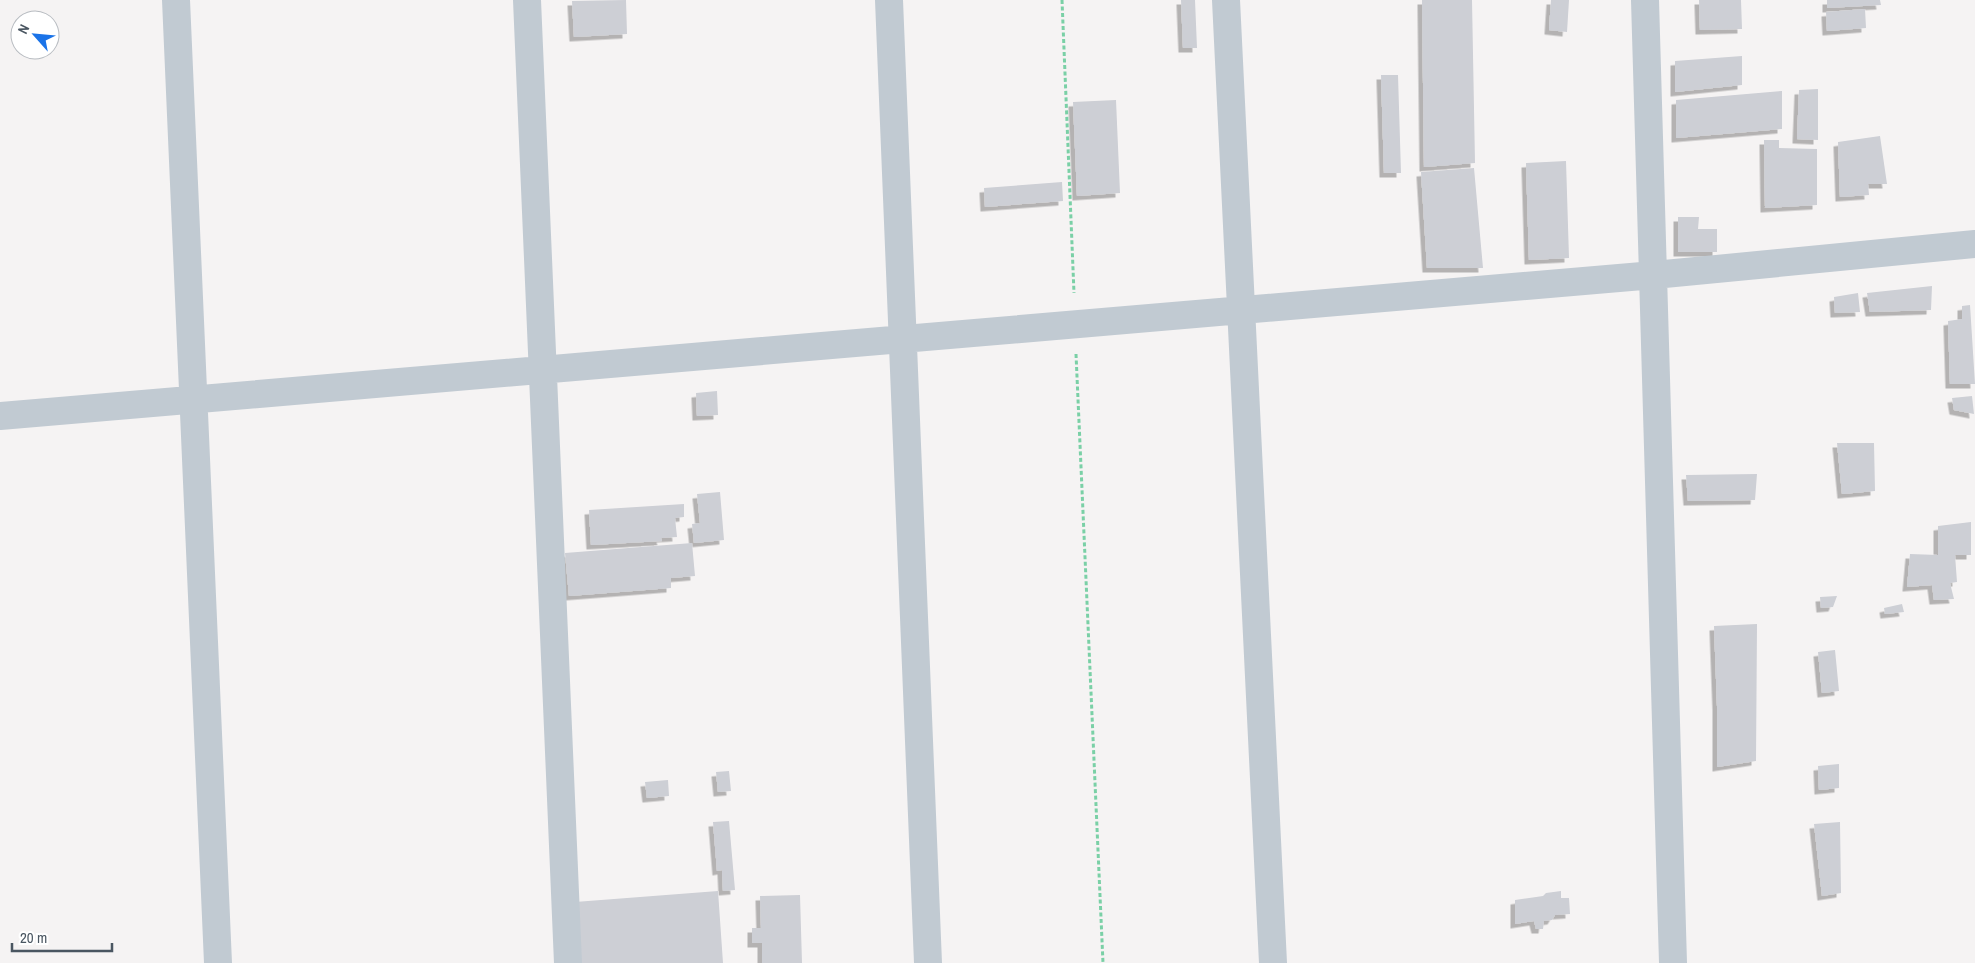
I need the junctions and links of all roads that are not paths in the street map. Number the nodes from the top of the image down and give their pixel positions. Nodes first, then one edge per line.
1 (176, 0) edge
2 (527, 0) edge
3 (889, 0) edge
4 (1226, 0) edge
5 (1644, 0) edge
6 (1975, 244) edge
7 (1654, 275) junction
8 (1241, 310) junction
9 (903, 338) junction
10 (542, 370) junction
11 (193, 400) junction
12 (0, 416) edge
13 (218, 963) edge
14 (568, 963) edge
15 (928, 963) edge
16 (1273, 963) edge
17 (1673, 963) edge

1 - 11 street
2 - 10 street
3 - 9 street
4 - 8 street
5 - 7 street
6 - 7 street
7 - 8 street
7 - 17 street
8 - 9 street
8 - 16 street
9 - 10 street
9 - 15 street
10 - 11 street
10 - 14 street
11 - 12 street
11 - 13 street

